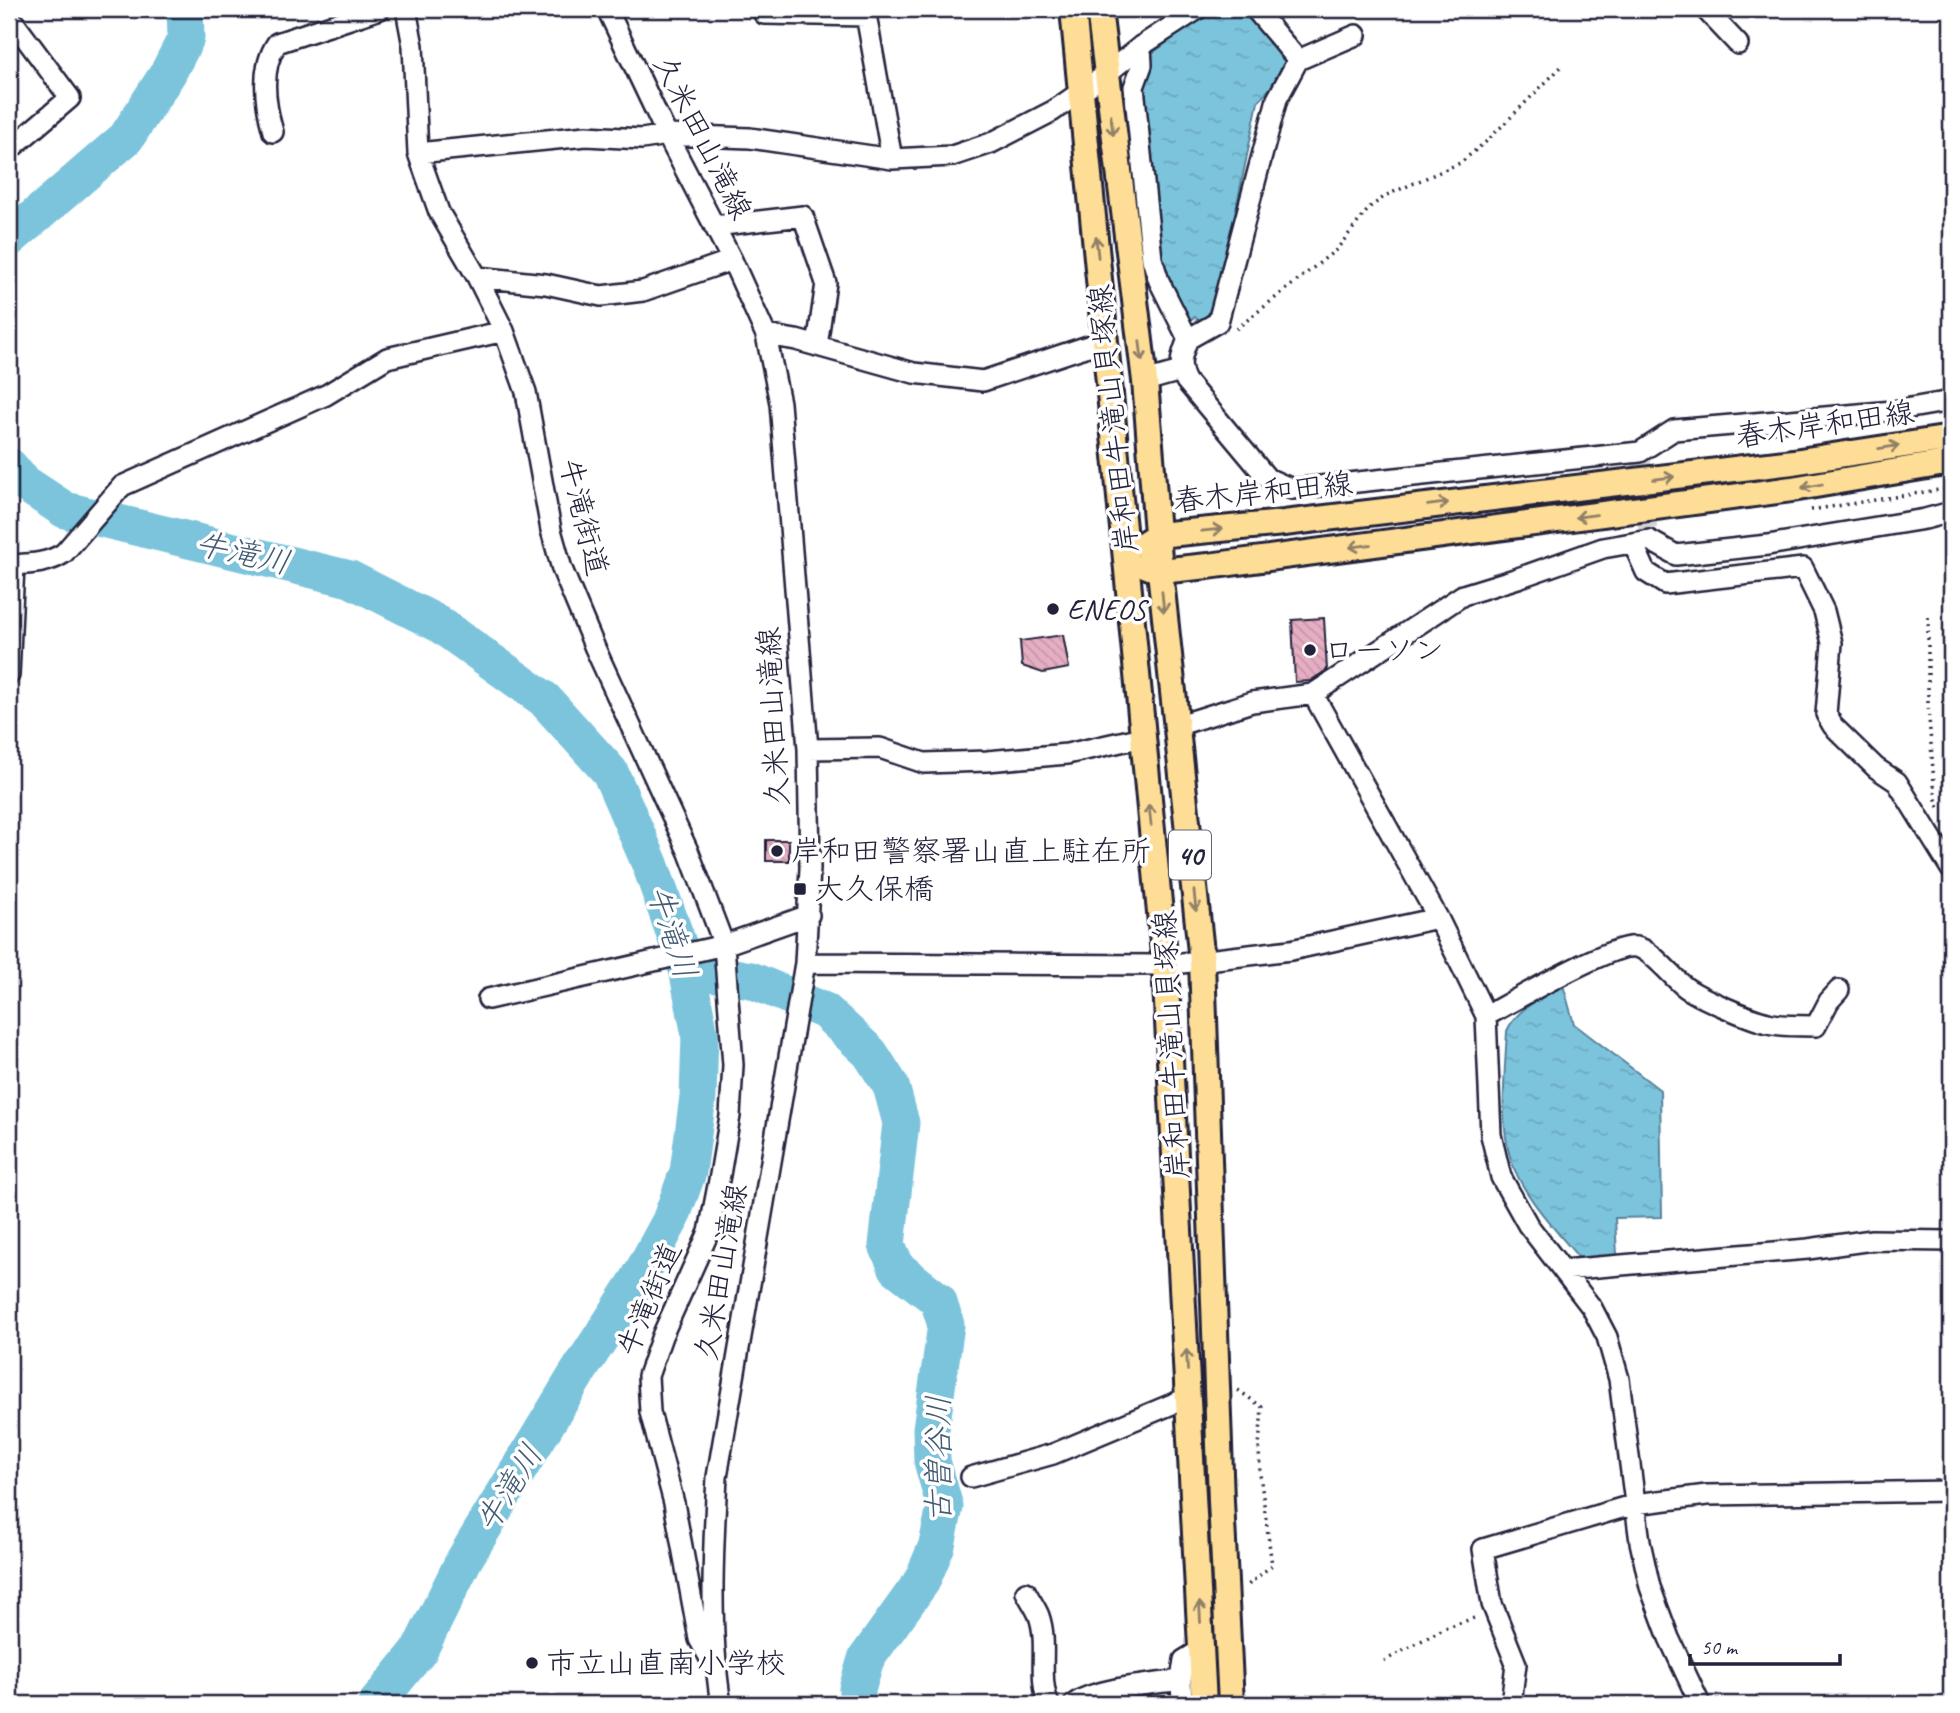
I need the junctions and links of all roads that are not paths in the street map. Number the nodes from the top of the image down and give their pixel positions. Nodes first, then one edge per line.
1 (380, 9) edge
2 (406, 9) edge
3 (607, 9) edge
4 (1073, 9) edge
5 (1099, 9) edge
6 (1198, 9) edge
7 (1255, 9) edge
8 (1705, 9) edge
9 (866, 12) edge
10 (764, 14) dead end
11 (9, 23) edge
12 (1356, 35) dead end
13 (1738, 44) dead end
14 (1142, 46) junction
15 (1298, 60) junction
16 (1105, 75) junction
17 (1081, 92) junction
18 (273, 132) dead end
19 (667, 135) junction
20 (9, 150) edge
21 (418, 153) junction
22 (892, 159) junction
23 (714, 226) junction
24 (732, 260) junction
25 (477, 277) junction
26 (503, 331) junction
27 (766, 335) junction
28 (1188, 339) junction
29 (1106, 341) junction
30 (817, 346) junction
31 (1181, 371) junction
32 (1144, 381) junction
33 (1951, 401) edge
34 (1951, 438) edge
35 (1951, 462) edge
36 (1951, 512) edge
37 (1157, 535) junction
38 (1633, 543) junction
39 (1125, 556) junction
40 (11, 565) edge
41 (1160, 571) junction
42 (9, 675) edge
43 (1313, 694) junction
44 (1176, 726) junction
45 (1143, 737) junction
46 (808, 749) junction
47 (1951, 869) edge
48 (809, 915) junction
49 (1438, 918) junction
50 (719, 947) junction
51 (1202, 961) junction
52 (805, 963) junction
53 (1166, 964) junction
54 (1839, 990) dead end
55 (488, 999) dead end
56 (1486, 1016) junction
57 (1951, 1241) edge
58 (1563, 1270) junction
59 (1189, 1397) junction
60 (971, 1477) dead end
61 (1951, 1491) edge
62 (1634, 1504) junction
63 (683, 1555) junction
64 (713, 1557) junction
65 (1026, 1592) dead end
66 (1202, 1649) junction
67 (715, 1667) junction
68 (1181, 1680) junction
69 (721, 1704) edge
70 (1049, 1704) edge
71 (1074, 1704) edge
72 (1181, 1704) edge
73 (1204, 1704) edge
74 (1231, 1704) edge
75 (1511, 1704) edge
76 (1700, 1704) edge

1 - 18 street
2 - 21 street, 牛滝街道
3 - 19 street, 久米田山滝線
4 - 17 main road, 岸和田牛滝山貝塚線 / 40
5 - 16 main road, 岸和田牛滝山貝塚線 / 40
6 - 14 street
7 - 15 street
8 - 13 street
9 - 10 street
9 - 22 street
11 - 20 street
12 - 15 street
14 - 16 street
14 - 28 street
15 - 28 street
16 - 17 street
16 -> 32 main road, 岸和田牛滝山貝塚線 / 40
17 - 22 street
29 -> 17 main road, 岸和田牛滝山貝塚線 / 40
19 - 21 street
19 - 22 street
19 - 23 street, 久米田山滝線
21 - 25 street, 牛滝街道
23 - 24 street, 久米田山滝線
23 - 30 street
24 - 25 street
24 - 27 street, 久米田山滝線
25 - 26 street, 牛滝街道
26 - 40 street
26 - 50 street, 牛滝街道
27 - 30 street
27 - 46 street, 久米田山滝線
28 - 31 street
29 - 30 street
29 - 39 main road, 岸和田牛滝山貝塚線 / 40
31 - 32 street
31 - 33 street
32 - 37 main road, 岸和田牛滝山貝塚線 / 40
37 -> 34 main road, 春木岸和田線
35 -> 41 main road, 春木岸和田線
36 - 38 street
37 - 39 main road, 春木岸和田線
37 - 41 main road, 岸和田牛滝山貝塚線 / 40
38 - 43 street
38 - 47 street
39 - 41 main road
39 - 45 main road, 岸和田牛滝山貝塚線 / 40
40 - 42 street
41 -> 44 main road, 岸和田牛滝山貝塚線 / 40
43 - 44 street
43 - 49 street
44 -> 51 main road, 岸和田牛滝山貝塚線 / 40
45 - 46 street
53 -> 45 main road, 岸和田牛滝山貝塚線 / 40
46 - 48 street, 久米田山滝線
48 - 50 street
48 - 52 street, 久米田山滝線
49 - 51 street
49 - 56 street
50 - 55 street
50 - 63 street, 牛滝街道
51 - 53 street
51 - 74 main road, 岸和田牛滝山貝塚線 / 40
52 - 53 street
52 - 64 street, 久米田山滝線
59 -> 53 main road, 岸和田牛滝山貝塚線 / 40
54 - 56 street
56 - 58 street
57 - 58 street
58 - 62 street
59 - 60 street
66 -> 59 main road, 岸和田牛滝山貝塚線 / 40
61 - 62 street
62 - 75 street
62 - 76 street
63 - 64 street
63 - 67 street, 牛滝街道
64 - 67 street, 久米田山滝線
65 - 70 street
66 - 68 street
66 - 73 main road, 岸和田牛滝山貝塚線 / 40
67 - 69 street, 久米田山滝線
68 - 71 street
68 - 72 street

